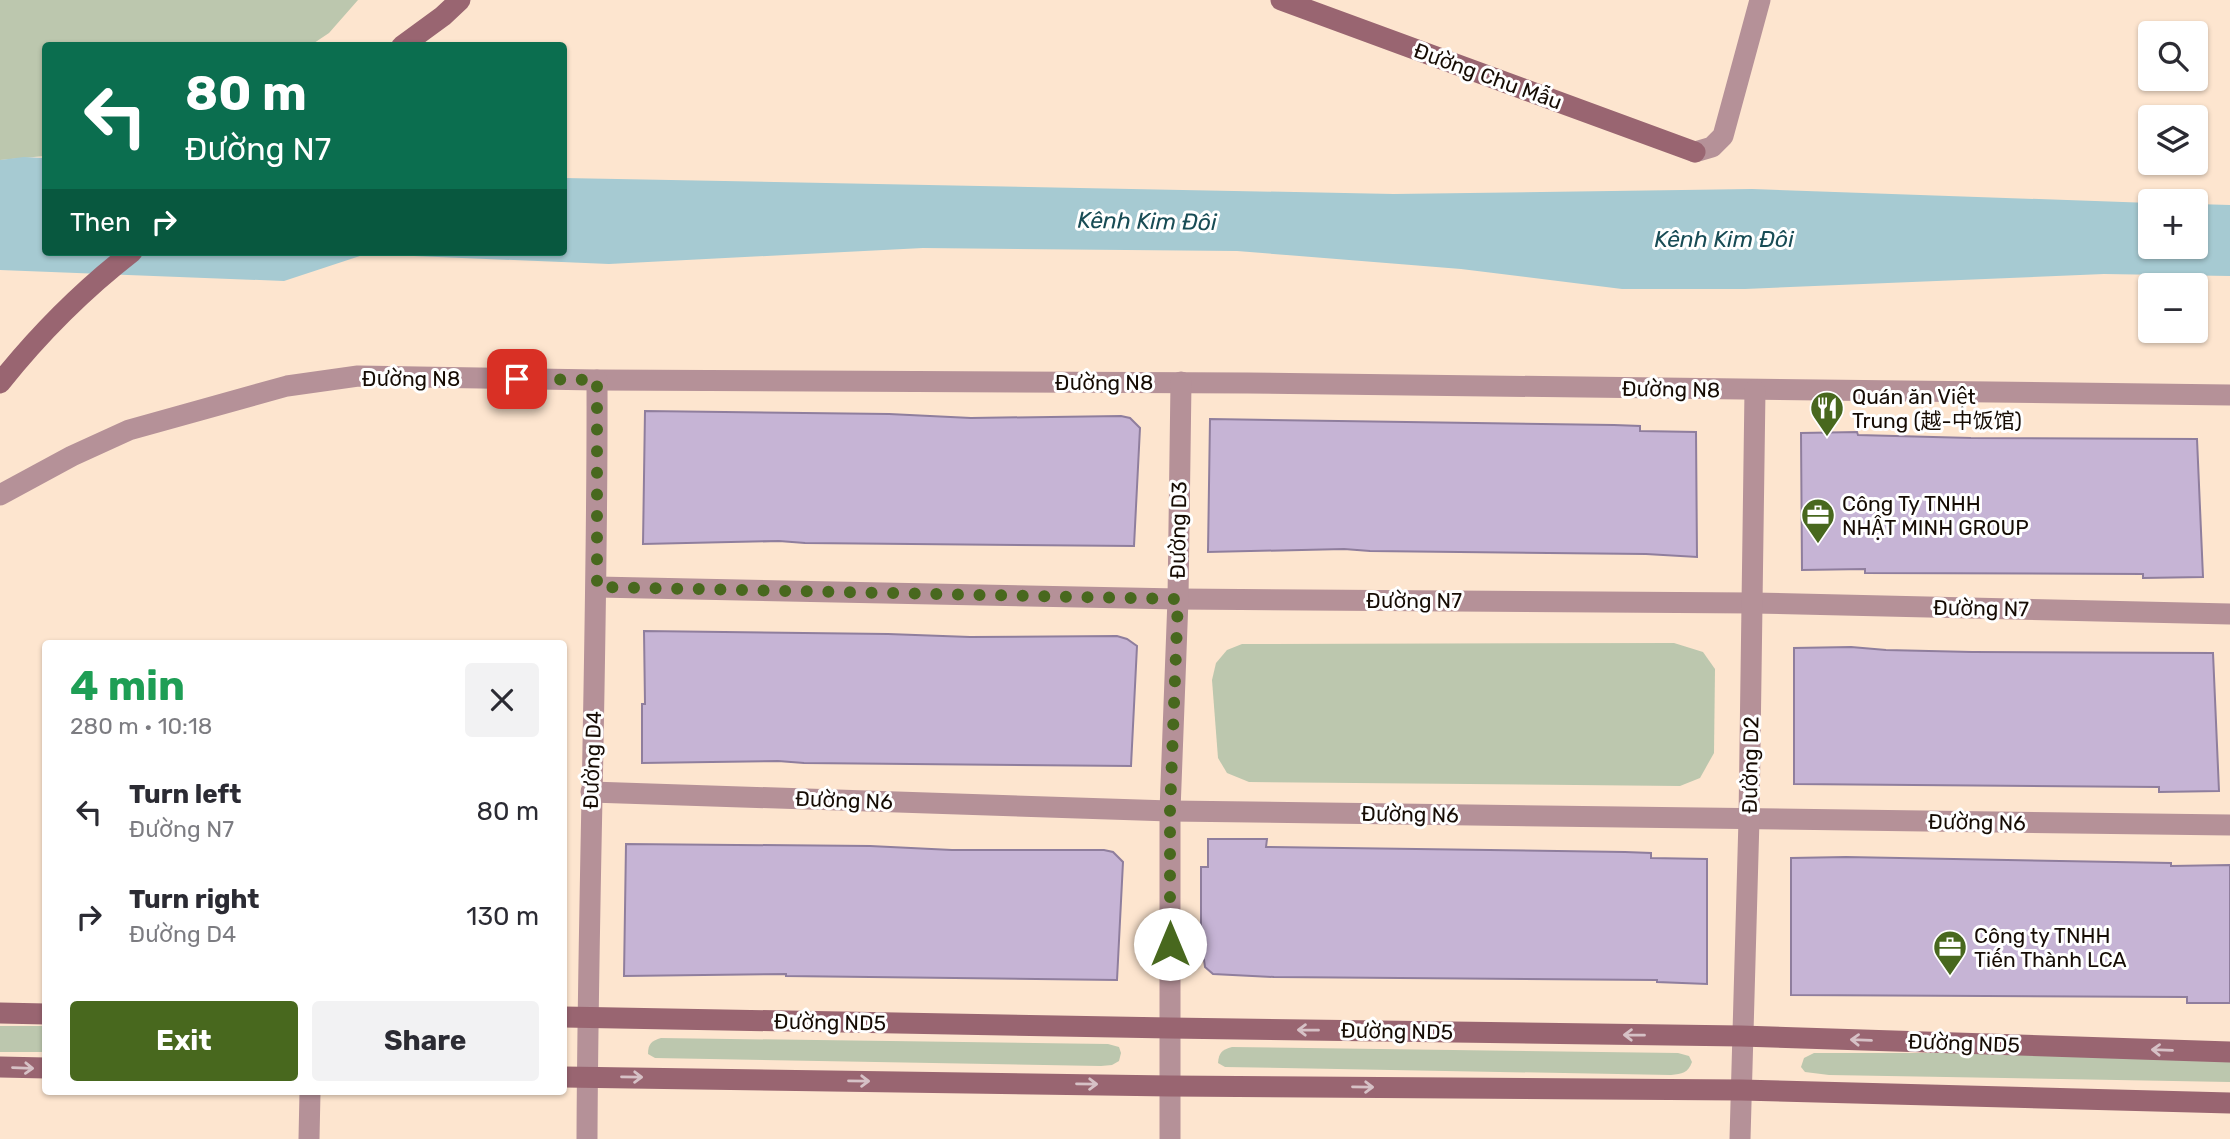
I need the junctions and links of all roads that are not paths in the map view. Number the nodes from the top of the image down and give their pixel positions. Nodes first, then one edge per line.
1 (460, 0) edge
2 (1281, 0) edge
3 (1760, 0) edge
4 (407, 42) edge
5 (127, 256) edge
6 (597, 380) junction
7 (1181, 382) junction
8 (0, 383) edge
9 (1755, 390) junction
10 (2230, 395) edge
11 (0, 495) edge
12 (597, 587) junction
13 (1178, 599) junction
14 (1753, 603) junction
15 (2230, 614) edge
16 (591, 792) junction
17 (1170, 811) junction
18 (1749, 819) junction
19 (2230, 825) edge
20 (0, 1013) edge
21 (42, 1014) edge
22 (567, 1017) edge
23 (588, 1017) junction
24 (1170, 1028) junction
25 (1741, 1036) junction
26 (2230, 1052) edge
27 (0, 1067) edge
28 (42, 1068) edge
29 (567, 1077) edge
30 (588, 1077) junction
31 (1170, 1086) junction
32 (1741, 1090) junction
33 (310, 1095) edge
34 (2230, 1103) edge
35 (309, 1139) edge
36 (587, 1139) edge
37 (1170, 1139) edge
38 (1740, 1139) edge

1 - 4 street
2 - 3 street, Đường Chu Mẫu
5 - 8 street
6 - 7 street, Đường N8
6 - 11 street, Đường N8
6 - 12 street, Đường D4
7 - 9 street, Đường N8
7 - 13 street, Đường D3
9 - 10 street, Đường N8
9 - 14 street, Đường D2
12 - 13 street, Đường N7
12 - 16 street, Đường D4
13 - 14 street, Đường N7
13 - 17 street, Đường D3
14 - 15 street, Đường N7
14 - 18 street, Đường D2
16 - 17 street, Đường N6
16 - 23 street, Đường D4
17 - 18 street, Đường N6
17 - 24 street, Đường D3
18 - 19 street, Đường N6
18 - 25 street, Đường D2
20 - 21 street
22 - 23 street, Đường ND5
23 - 24 street, Đường ND5
23 - 30 street, Đường D4
25 -> 24 street, Đường ND5
24 - 31 street, Đường D3
26 -> 25 street, Đường ND5
25 - 32 street, Đường D2
27 -> 28 street
29 - 30 street
30 -> 31 street
30 - 36 street, Đường D4
31 -> 32 street
31 - 37 street, Đường D3
32 - 34 street
32 - 38 street, Đường D2
33 - 35 street

